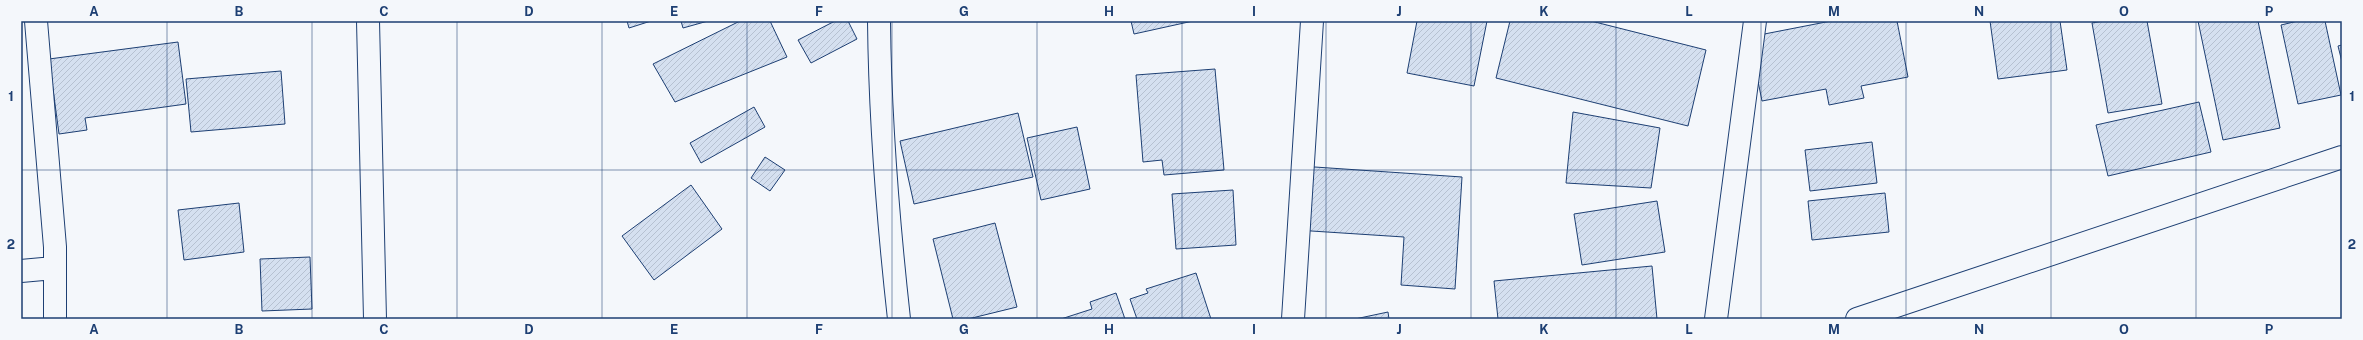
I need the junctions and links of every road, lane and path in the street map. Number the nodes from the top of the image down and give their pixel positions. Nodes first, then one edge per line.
1 (36, 21) edge
2 (368, 21) edge
3 (879, 21) edge
4 (1312, 21) edge
5 (1755, 21) edge
6 (2342, 157) edge
7 (54, 268) junction
8 (21, 271) edge
9 (55, 319) edge
10 (375, 319) edge
11 (899, 319) edge
12 (1293, 319) edge
13 (1716, 319) edge
14 (1857, 319) edge

1 - 7 street
2 - 10 street
3 - 11 street
4 - 12 street
5 - 13 street
6 - 14 street
7 - 8 street
7 - 9 street

